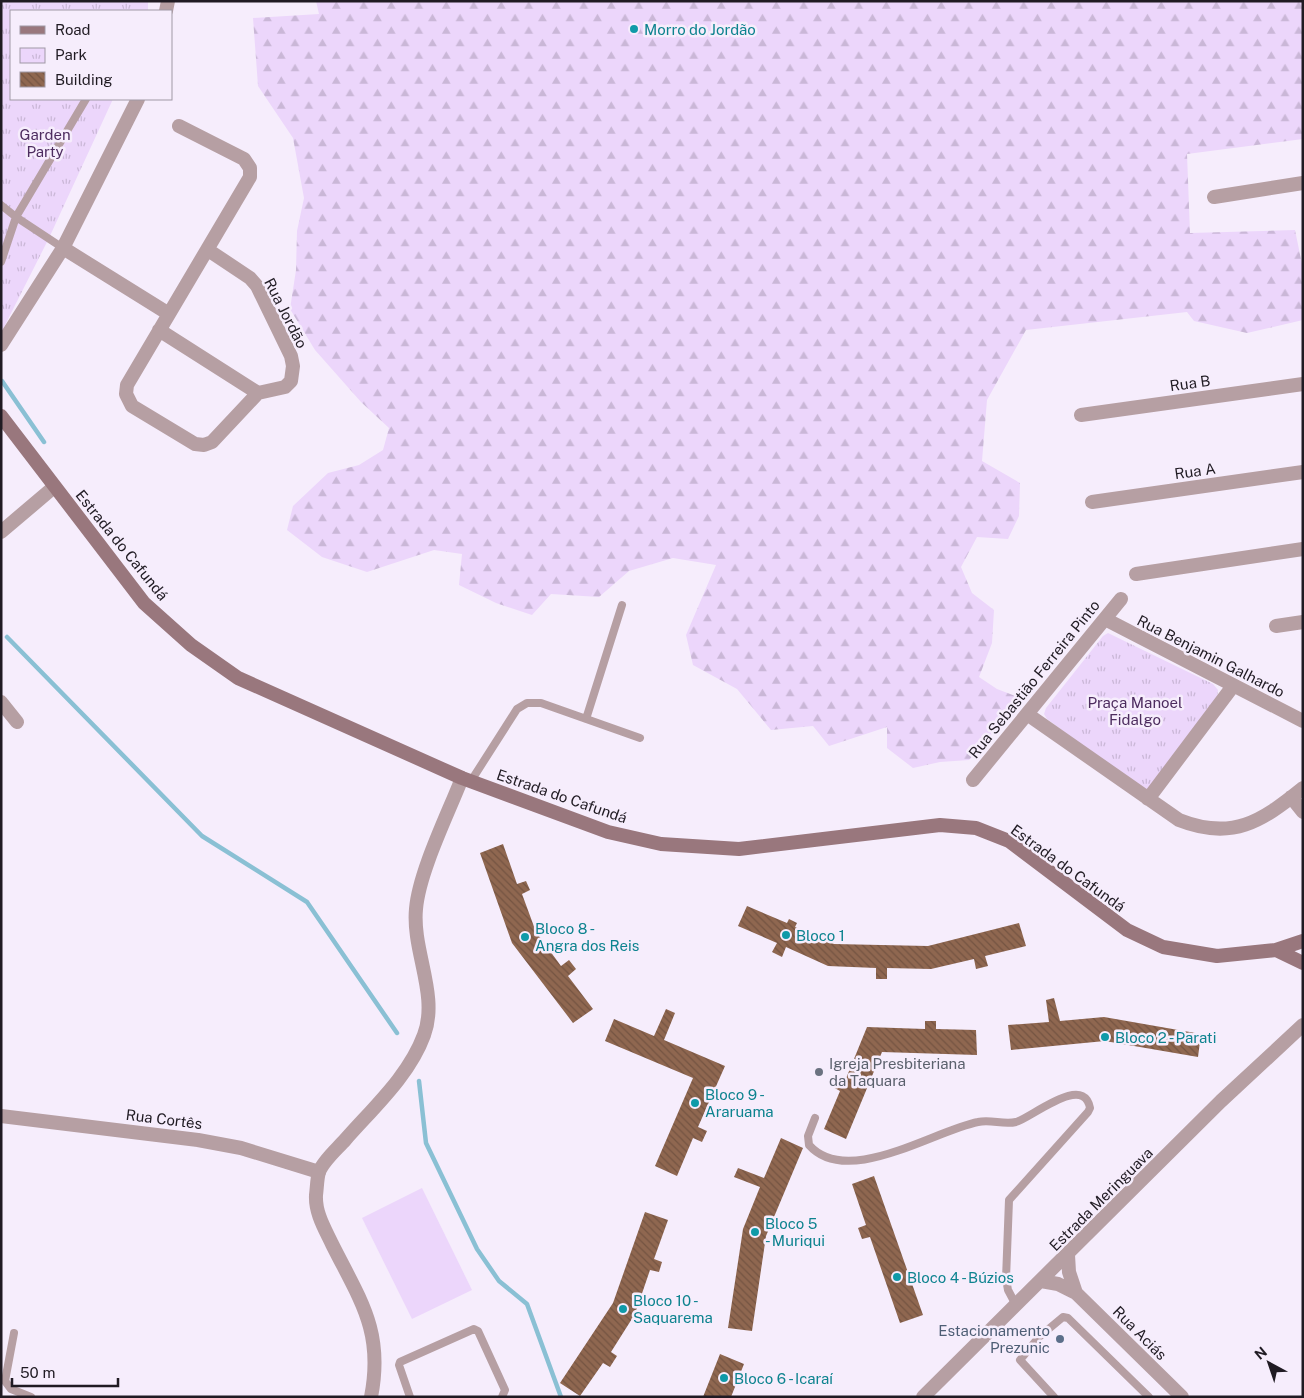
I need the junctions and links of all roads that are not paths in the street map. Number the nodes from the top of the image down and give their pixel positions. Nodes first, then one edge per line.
1 (85, 100) edge
2 (137, 100) edge
3 (179, 126) dead end
4 (1303, 183) edge
5 (1214, 197) dead end
6 (1, 205) edge
7 (16, 217) junction
8 (63, 248) junction
9 (208, 250) junction
10 (1, 262) edge
11 (168, 314) junction
12 (159, 330) junction
13 (1, 345) edge
14 (1303, 384) edge
15 (258, 394) junction
16 (1081, 415) dead end
17 (1, 416) edge
18 (1303, 472) edge
19 (54, 487) junction
20 (1092, 502) dead end
21 (1, 532) edge
22 (1303, 549) edge
23 (1136, 574) dead end
24 (1121, 599) dead end
25 (622, 605) dead end
26 (1105, 619) junction
27 (1303, 622) edge
28 (1276, 626) dead end
29 (1232, 686) junction
30 (1, 702) edge
31 (1027, 714) junction
32 (586, 719) junction
33 (1303, 721) edge
34 (17, 722) dead end
35 (640, 738) dead end
36 (467, 780) junction
37 (973, 780) dead end
38 (1303, 788) edge
39 (1292, 797) junction
40 (1148, 799) junction
41 (1303, 812) edge
42 (1303, 941) edge
43 (1276, 950) junction
44 (1303, 963) edge
45 (1303, 1025) edge
46 (1, 1116) edge
47 (815, 1118) dead end
48 (319, 1172) junction
49 (1068, 1255) junction
50 (1041, 1281) junction
51 (1076, 1293) junction
52 (1017, 1306) junction
53 (14, 1333) dead end
54 (409, 1396) edge
55 (31, 1397) edge
56 (371, 1397) edge
57 (502, 1397) edge
58 (923, 1397) edge
59 (1054, 1397) edge
60 (1149, 1397) edge
61 (1182, 1397) edge

1 - 7 lane
2 - 8 street
3 - 9 street
4 - 5 street
6 - 7 lane
7 - 8 lane
7 - 10 lane
8 - 11 street
8 - 13 street
9 - 11 street
9 - 15 street, Rua Jordão
11 - 12 street
12 - 15 street
12 - 15 street
14 - 16 street, Rua B
17 - 19 main road, Estrada do Cafundá
18 - 20 street, Rua A
19 - 21 street
19 - 36 main road, Estrada do Cafundá
22 - 23 street
24 - 26 street, Rua Sebastião Ferreira Pinto
25 - 32 lane
26 - 29 street, Rua Benjamin Galhardo
26 - 31 street, Rua Sebastião Ferreira Pinto
27 - 28 street
29 - 33 street, Rua Benjamin Galhardo
29 - 40 street
30 - 34 street
31 - 37 street, Rua Sebastião Ferreira Pinto
31 - 40 street
32 - 35 lane
32 - 36 lane
36 - 43 main road, Estrada do Cafundá
36 - 48 street
38 - 39 street
39 - 40 street
39 - 41 street
42 - 43 main road, Estrada do Cafundá
43 - 44 main road
45 - 49 street, Estrada Meringuava
46 - 48 street, Rua Cortês
47 - 52 lane
48 - 56 street
49 - 50 street, Estrada Meringuava
49 - 51 street, Rua Aciás
50 - 51 street, Rua Aciás
50 - 52 street, Estrada Meringuava
51 - 61 street, Rua Aciás
52 - 58 street, Estrada Meringuava
53 - 55 lane
54 - 57 lane
59 - 60 lane

